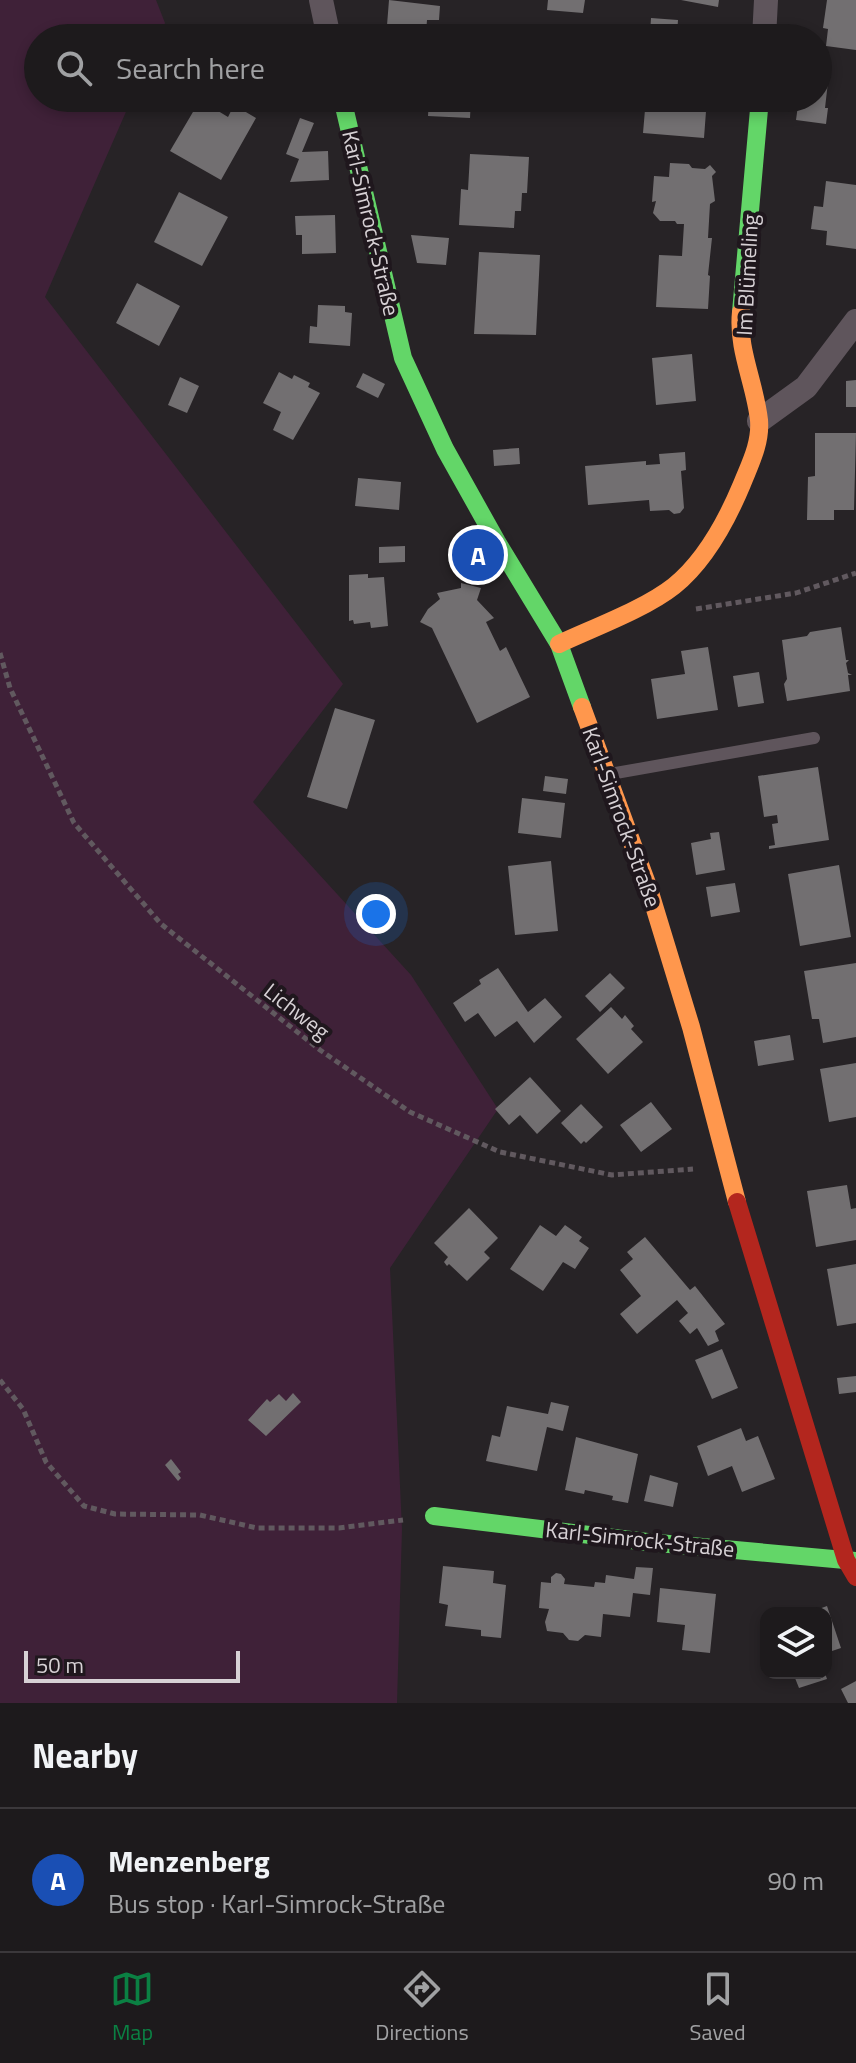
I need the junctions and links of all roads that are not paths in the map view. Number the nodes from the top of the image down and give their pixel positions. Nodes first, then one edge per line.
1 (321, 0) edge
2 (766, 0) edge
3 (326, 24) edge
4 (765, 24) edge
5 (345, 112) edge
6 (759, 112) edge
7 (856, 321) edge
8 (759, 421) junction
9 (559, 644) junction
10 (814, 738) dead end
11 (607, 775) junction
12 (434, 1516) road end
13 (851, 1560) edge
14 (856, 1577) edge

1 - 3 street
2 - 4 street
5 - 9 street, Karl-Simrock-Straße
6 - 8 street, Im Blümeling
7 - 8 street
8 - 9 street, Im Blümeling
9 - 11 street, Karl-Simrock-Straße
10 - 11 lane
11 - 13 street, Karl-Simrock-Straße
12 - 13 street, Karl-Simrock-Straße
13 - 14 street, Karl-Simrock-Straße

